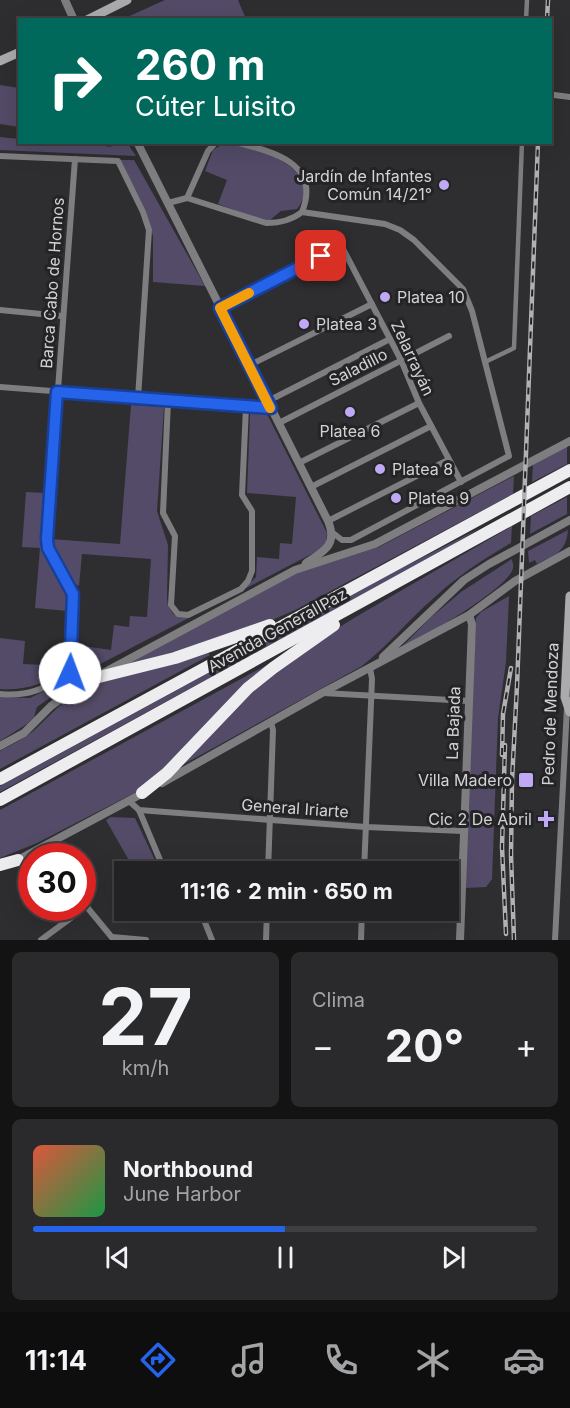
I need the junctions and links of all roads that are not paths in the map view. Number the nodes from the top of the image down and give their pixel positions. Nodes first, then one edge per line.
1 (65, 0) edge
2 (127, 0) edge
3 (527, 0) edge
4 (73, 18) edge
5 (91, 18) edge
6 (526, 18) edge
7 (18, 53) edge
8 (0, 61) edge
9 (554, 95) dead end
10 (570, 97) edge
11 (138, 144) edge
12 (214, 144) edge
13 (242, 144) edge
14 (522, 144) edge
15 (0, 156) edge
16 (75, 159) junction
17 (187, 198) junction
18 (168, 203) junction
19 (302, 212) junction
20 (372, 304) junction
21 (220, 308) junction
22 (0, 310) edge
23 (62, 316) junction
24 (449, 336) dead end
25 (390, 339) junction
26 (401, 360) junction
27 (485, 363) junction
28 (250, 365) junction
29 (0, 387) edge
30 (57, 392) junction
31 (138, 399) junction
32 (168, 401) junction
33 (419, 403) junction
34 (270, 405) junction
35 (246, 407) junction
36 (279, 423) junction
37 (431, 426) junction
38 (570, 441) edge
39 (448, 460) junction
40 (299, 463) junction
41 (570, 470) edge
42 (461, 482) junction
43 (311, 487) junction
44 (570, 487) edge
45 (570, 520) edge
46 (328, 521) junction
47 (333, 532) junction
48 (570, 551) edge
49 (295, 570) junction
50 (378, 593) junction
51 (570, 596) edge
52 (311, 610) junction
53 (469, 615) junction
54 (371, 667) junction
55 (70, 673) junction
56 (99, 677) junction
57 (77, 687) junction
58 (322, 693) junction
59 (0, 694) edge
60 (371, 696) junction
61 (469, 701) junction
62 (568, 709) edge
63 (272, 722) junction
64 (0, 746) edge
65 (0, 779) edge
66 (142, 793) junction
67 (0, 800) edge
68 (129, 801) junction
69 (139, 810) junction
70 (270, 820) junction
71 (366, 827) junction
72 (463, 831) junction
73 (561, 834) junction
74 (570, 834) edge
75 (50, 843) edge
76 (18, 860) joint
77 (160, 861) edge
78 (268, 861) edge
79 (364, 861) edge
80 (0, 865) edge
81 (0, 869) edge
82 (96, 918) edge
83 (64, 921) edge
84 (205, 921) edge
85 (267, 921) edge
86 (362, 921) edge
87 (113, 939) edge
88 (41, 940) edge
89 (145, 940) edge
90 (212, 940) edge
91 (266, 940) edge
92 (361, 940) edge
93 (460, 940) edge
94 (555, 940) edge

1 - 4 street
2 - 5 main road
3 - 6 street
7 - 8 main road
9 - 10 street
11 - 18 street
12 - 17 street
13 - 19 street
14 - 27 street
15 - 16 street
16 - 23 street, Barca Cabo de Hornos
16 - 31 street
17 - 18 street
17 - 19 street
18 - 21 street
19 - 27 street
20 - 21 street, Zelarrayán
20 - 25 street, Zelarrayán
20 - 28 street
21 - 28 street
22 - 23 street
23 - 30 street, Barca Cabo de Hornos
24 - 26 street, Saladillo
25 - 26 street, Zelarrayán
25 - 34 street
26 - 33 street, Zelarrayán
26 - 36 street, Saladillo
27 - 42 street
28 - 34 street
29 - 30 street
30 - 31 street
30 - 55 street, Barca Cabo de Hornos
31 - 32 street
32 - 35 street
32 - 35 street
33 - 37 street, Zelarrayán
33 - 40 street
34 - 35 street
34 - 36 street
36 - 40 street
37 - 39 street, Zelarrayán
37 - 43 street
38 - 49 street
39 - 42 street, Zelarrayán
39 - 46 street
40 - 43 street
41 - 52 highway, Avenida General Paz
42 - 47 street
43 - 46 street
44 - 50 highway, Avenida General Paz
45 - 54 street
46 - 47 street
47 - 49 street
48 - 53 street
49 - 56 street
50 - 66 highway
50 - 67 highway, Avenida General Paz
51 - 62 main road, Pedro de Mendoza
52 - 56 highway
52 - 65 highway, Avenida General Paz
53 - 54 street
53 - 61 street, La Bajada
54 - 58 street
54 - 60 street
55 - 57 street, Barca Cabo de Hornos
55 - 59 street
56 - 57 street
57 - 64 street
58 - 60 street
58 - 63 street
60 - 61 street
60 - 71 street
61 - 72 street, La Bajada
62 - 73 street, Pedro de Mendoza
63 - 66 street
63 - 70 street
66 - 68 street
68 - 69 street
68 - 75 street
69 - 70 street, General Iriarte
69 - 77 street
70 - 71 street, General Iriarte
70 - 78 street
71 - 72 street, General Iriarte
71 - 79 street
72 - 93 street, La Bajada
73 - 74 street
73 - 94 street, Pedro de Mendoza
76 - 80 highway
76 - 81 street
82 - 87 street
83 - 88 street
84 - 90 street
85 - 91 street
86 - 92 street
87 - 89 street

